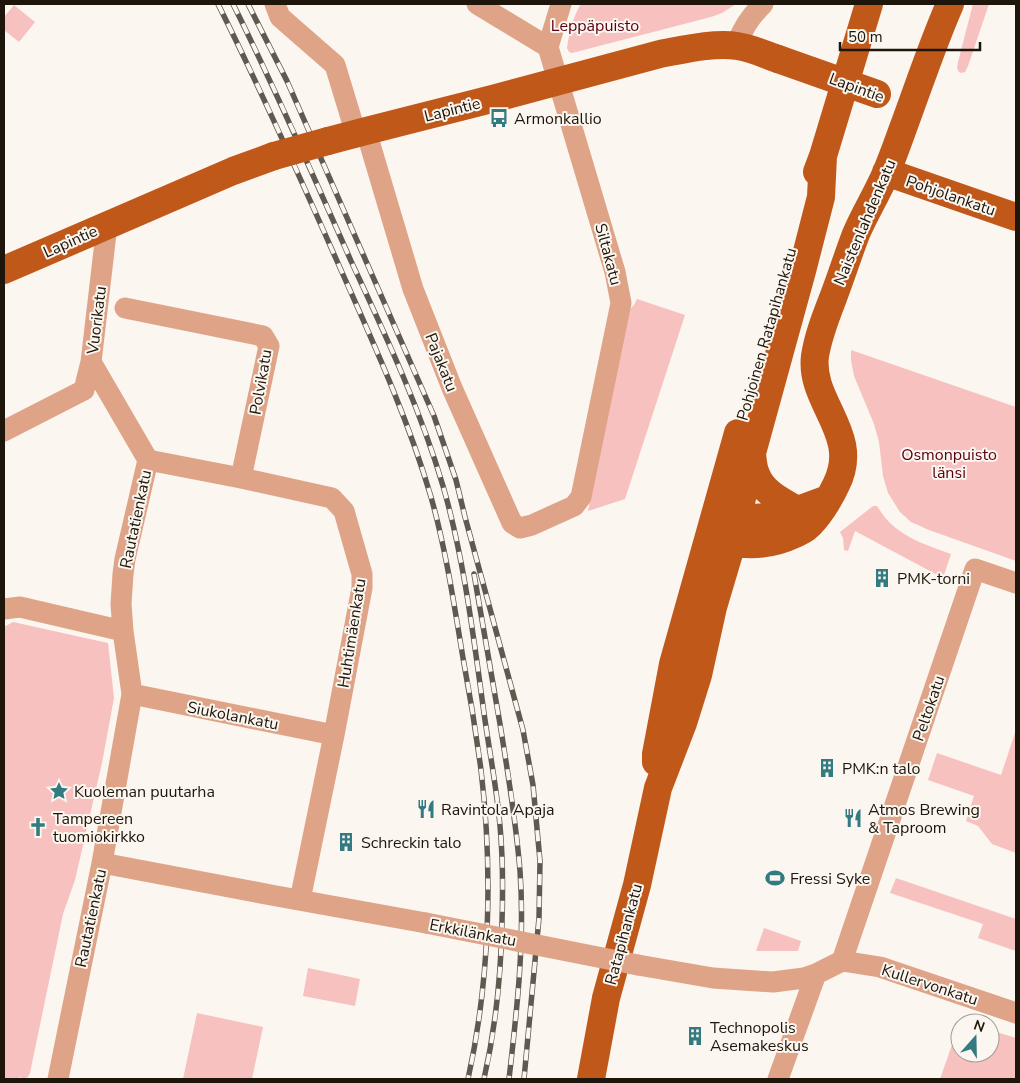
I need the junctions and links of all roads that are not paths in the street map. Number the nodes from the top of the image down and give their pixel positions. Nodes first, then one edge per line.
1 (275, 4) edge
2 (477, 4) edge
3 (561, 4) edge
4 (763, 4) edge
5 (869, 4) edge
6 (950, 4) edge
7 (736, 45) junction
8 (548, 46) junction
9 (559, 82) junction
10 (911, 107) junction
11 (361, 132) junction
12 (823, 156) junction
13 (886, 172) junction
14 (1016, 217) edge
15 (107, 225) junction
16 (4, 270) edge
17 (125, 308) dead end
18 (91, 362) junction
19 (4, 431) edge
20 (752, 453) junction
21 (148, 460) junction
22 (241, 478) junction
23 (828, 499) junction
24 (574, 506) joint
25 (799, 511) junction
26 (723, 529) junction
27 (1016, 583) edge
28 (4, 609) edge
29 (123, 631) junction
30 (132, 694) junction
31 (334, 735) junction
32 (102, 863) junction
33 (300, 900) junction
34 (842, 961) junction
35 (816, 974) junction
36 (1016, 1013) edge
37 (58, 1079) edge
38 (591, 1079) edge
39 (778, 1079) edge

1 - 11 street, Pajakatu
2 - 8 street
3 - 8 street
4 - 7 street
5 - 12 main road, Pohjoinen Ratapihankatu
6 - 10 main road, Naistenlahdenkatu
7 - 9 main road, Lapintie
7 - 10 main road, Lapintie, bridge
8 - 9 street, Siltakatu
9 - 11 main road, Lapintie
9 - 24 street, Siltakatu
10 - 13 main road, Naistenlahdenkatu
11 - 15 main road, Lapintie, bridge
11 - 24 street, Pajakatu
12 - 20 main road, Pohjoinen Ratapihankatu
12 - 26 main road, Pohjoinen Ratapihankatu
13 - 14 main road, Pohjolankatu
13 - 23 main road, Naistenlahdenkatu
15 - 16 main road, Lapintie
15 - 18 street, Vuorikatu
17 - 22 street, Polvikatu
18 - 19 street
18 - 21 street, Vuorikatu
20 - 25 main road
20 - 26 main road, Pohjoinen Ratapihankatu
21 - 22 street, Huhtimäenkatu
21 - 29 street, Rautatienkatu
22 - 31 street, Huhtimäenkatu
23 - 25 main road
23 - 26 main road, Naistenlahdenkatu
25 - 26 main road
26 - 38 main road, Ratapihankatu
27 - 34 street, Peltokatu
28 - 29 street
29 - 30 street, Rautatienkatu
30 - 31 street, Siukolankatu
30 - 32 street, Rautatienkatu
31 - 33 street, Huhtimäenkatu
32 - 33 street, Erkkilänkatu
32 - 37 street, Rautatienkatu
33 - 35 street, Erkkilänkatu, bridge
34 - 35 street, Erkkilänkatu
34 - 36 street, Kullervonkatu
35 - 39 street

